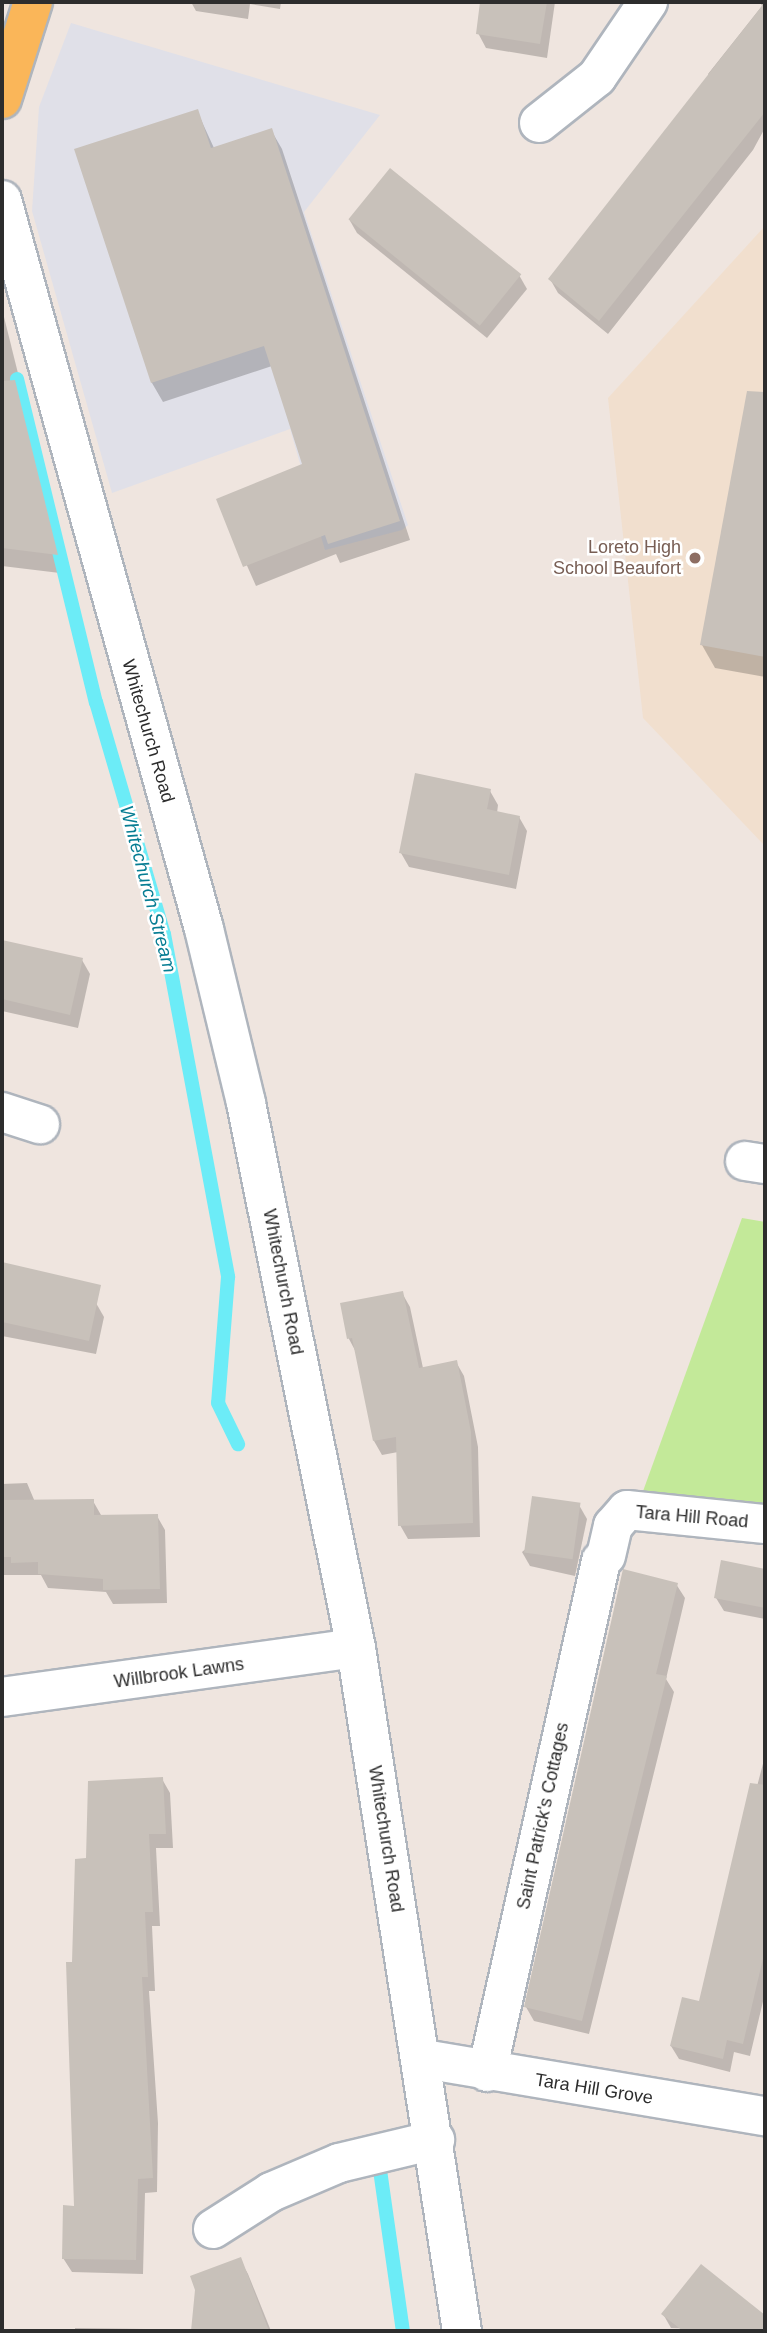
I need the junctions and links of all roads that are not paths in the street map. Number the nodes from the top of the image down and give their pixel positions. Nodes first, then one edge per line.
1 (33, 2) edge
2 (648, 2) edge
3 (2, 99) edge
4 (539, 123) dead end
5 (2, 200) edge
6 (11, 268) edge
7 (2, 1112) edge
8 (40, 1124) dead end
9 (765, 1524) edge
10 (603, 1559) joint
11 (356, 1648) junction
12 (2, 1697) edge
13 (423, 2059) junction
14 (487, 2072) junction
15 (765, 2116) edge
16 (435, 2140) junction
17 (213, 2229) dead end
18 (462, 2331) edge

1 - 3 main road
2 - 4 street
5 - 6 street, Whitechurch Road
6 - 11 street, Whitechurch Road
7 - 8 street
9 - 10 street, Tara Hill Road
10 - 14 street, Saint Patrick's Cottages
11 - 12 street, Willbrook Lawns
11 - 13 street, Whitechurch Road
13 - 14 street, Tara Hill Grove
13 - 16 street, Whitechurch Road
14 - 15 street, Tara Hill Grove
16 - 17 street
16 - 18 street, Whitechurch Road

